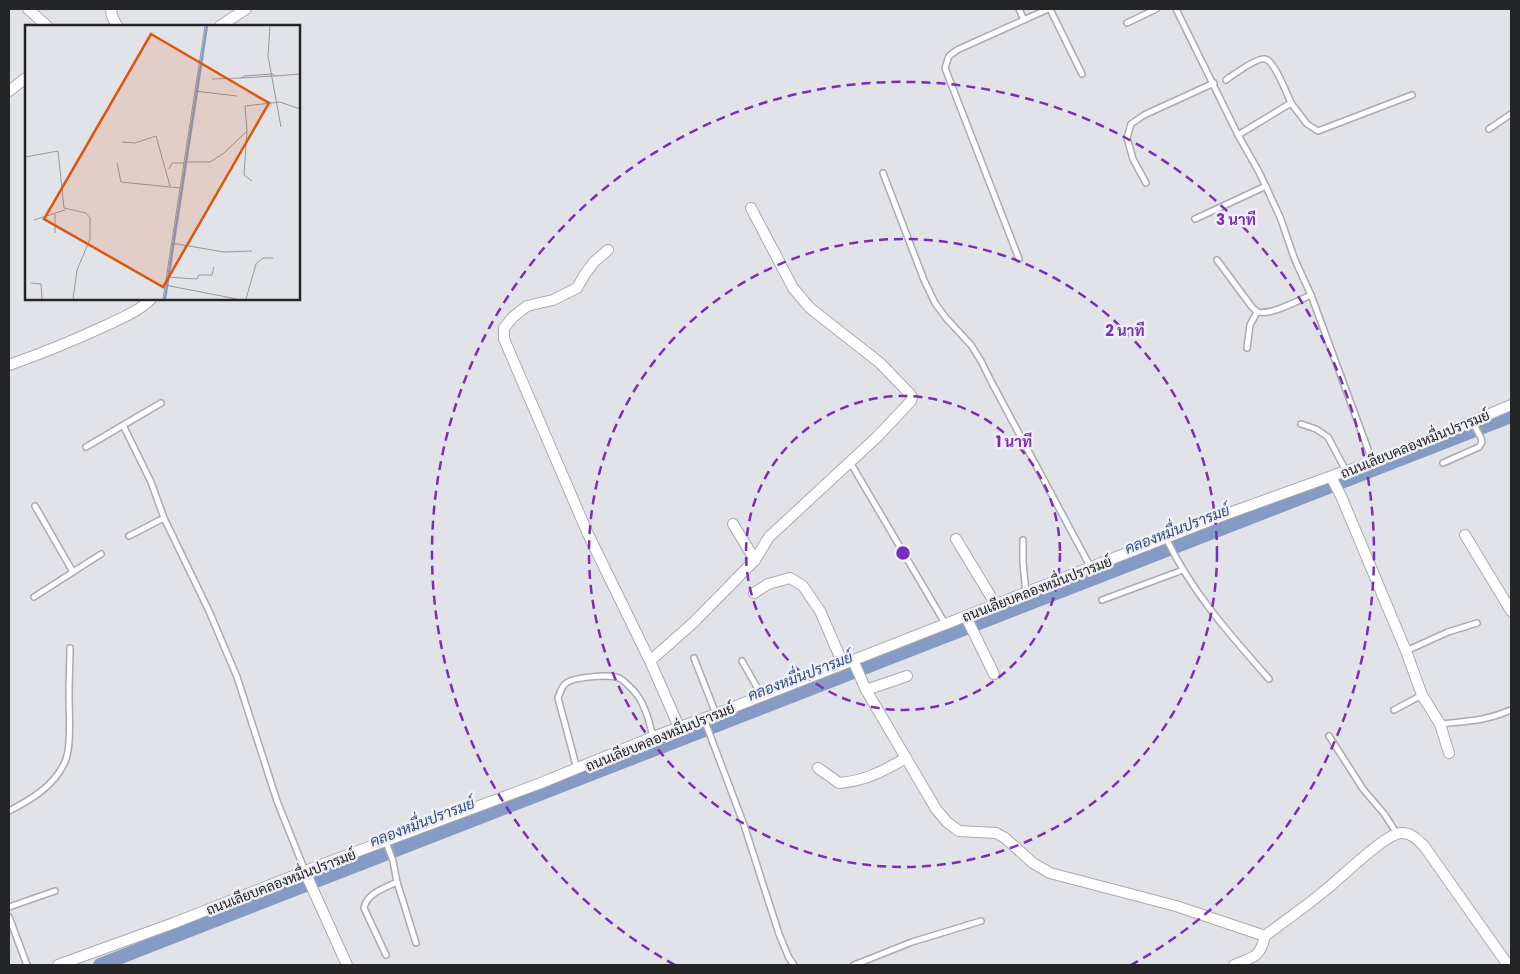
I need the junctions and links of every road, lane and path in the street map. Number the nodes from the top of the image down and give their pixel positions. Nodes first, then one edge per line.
1 (28, 9) edge
2 (111, 9) edge
3 (246, 9) edge
4 (1019, 9) edge
5 (1049, 9) edge
6 (1156, 9) edge
7 (1176, 9) edge
8 (1024, 20) junction
9 (1127, 23) dead end
10 (46, 25) edge
11 (116, 25) edge
12 (222, 25) edge
13 (1082, 74) dead end
14 (25, 79) edge
15 (1226, 80) dead end
16 (1214, 82) junction
17 (9, 90) edge
18 (1412, 95) dead end
19 (1291, 103) junction
20 (1511, 114) edge
21 (1489, 129) dead end
22 (1238, 134) junction
23 (883, 173) dead end
24 (1146, 183) dead end
25 (1266, 186) junction
26 (752, 208) dead end
27 (1195, 219) dead end
28 (608, 250) dead end
29 (1019, 259) dead end
30 (1217, 260) dead end
31 (1311, 295) junction
32 (150, 300) edge
33 (1257, 312) junction
34 (1247, 348) dead end
35 (9, 364) edge
36 (161, 403) dead end
37 (1511, 405) edge
38 (1472, 421) junction
39 (1301, 424) dead end
40 (123, 425) junction
41 (86, 447) dead end
42 (850, 462) junction
43 (1372, 462) junction
44 (1443, 462) dead end
45 (1346, 471) junction
46 (1331, 477) junction
47 (35, 506) dead end
48 (164, 518) junction
49 (733, 524) dead end
50 (129, 536) dead end
51 (1465, 536) dead end
52 (956, 539) dead end
53 (1023, 540) dead end
54 (1168, 541) junction
55 (101, 554) dead end
56 (755, 560) junction
57 (1091, 568) junction
58 (1183, 570) junction
59 (73, 572) junction
60 (754, 593) dead end
61 (1026, 593) junction
62 (34, 597) dead end
63 (1102, 600) dead end
64 (996, 605) junction
65 (1511, 611) edge
66 (1477, 623) dead end
67 (946, 625) junction
68 (970, 626) junction
69 (70, 648) dead end
70 (1406, 651) junction
71 (694, 658) dead end
72 (650, 661) junction
73 (742, 661) dead end
74 (851, 664) junction
75 (994, 674) dead end
76 (907, 676) dead end
77 (1269, 679) dead end
78 (864, 687) junction
79 (1422, 695) junction
80 (762, 696) junction
81 (1394, 710) dead end
82 (1511, 710) edge
83 (716, 714) junction
84 (704, 719) junction
85 (1440, 724) junction
86 (679, 727) junction
87 (1329, 736) dead end
88 (653, 737) junction
89 (1449, 753) dead end
90 (906, 758) junction
91 (818, 768) dead end
92 (578, 769) junction
93 (9, 811) edge
94 (1397, 834) junction
95 (387, 846) junction
96 (307, 876) junction
97 (397, 882) junction
98 (55, 890) dead end
99 (9, 906) edge
100 (9, 917) edge
101 (981, 921) dead end
102 (1265, 936) junction
103 (416, 943) dead end
104 (386, 955) dead end
105 (79, 962) edge
106 (27, 965) edge
107 (58, 965) edge
108 (347, 965) edge
109 (794, 965) edge
110 (854, 965) edge
111 (1234, 965) edge
112 (1508, 965) edge

1 - 10 street
2 - 11 street
3 - 12 street
4 - 8 lane
5 - 8 lane
5 - 13 lane
6 - 9 lane
7 - 16 lane
8 - 29 lane
14 - 17 street
15 - 19 lane
16 - 22 lane
16 - 24 lane
18 - 19 lane
19 - 22 lane
20 - 21 lane
22 - 25 lane
23 - 57 lane
25 - 27 lane
25 - 31 lane
26 - 42 street
28 - 72 street
30 - 33 lane
31 - 33 lane
31 - 43 lane
32 - 35 street
33 - 34 lane
36 - 40 lane
37 - 38 street, ถนนเลียบคลองหมื่นปรารมย์
38 - 43 street, ถนนเลียบคลองหมื่นปรารมย์
38 - 44 lane
39 - 45 lane
40 - 41 lane
40 - 48 lane
42 - 56 street
42 - 67 lane
43 - 45 street, ถนนเลียบคลองหมื่นปรารมย์
45 - 46 street, ถนนเลียบคลองหมื่นปรารมย์
46 - 54 street, ถนนเลียบคลองหมื่นปรารมย์
46 - 70 street
47 - 59 lane
48 - 50 lane
48 - 96 lane
49 - 56 street
51 - 65 street
52 - 64 street
53 - 61 lane
54 - 57 street, ถนนเลียบคลองหมื่นปรารมย์
54 - 58 lane
55 - 59 lane
56 - 72 street
57 - 61 street, ถนนเลียบคลองหมื่นปรารมย์
58 - 63 lane
58 - 77 lane
59 - 62 lane
60 - 74 street
61 - 64 street, ถนนเลียบคลองหมื่นปรารมย์
64 - 68 street, ถนนเลียบคลองหมื่นปรารมย์
66 - 70 lane
67 - 68 street, ถนนเลียบคลองหมื่นปรารมย์
67 - 74 street, ถนนเลียบคลองหมื่นปรารมย์
68 - 75 street
69 - 93 lane
70 - 79 street
71 - 83 lane
72 - 86 street
73 - 80 lane
74 - 78 street
74 - 80 street, ถนนเลียบคลองหมื่นปรารมย์
76 - 78 street
78 - 90 street
79 - 81 lane
79 - 85 street
80 - 83 street, ถนนเลียบคลองหมื่นปรารมย์
82 - 85 lane
83 - 84 street, ถนนเลียบคลองหมื่นปรารมย์
84 - 86 street, ถนนเลียบคลองหมื่นปรารมย์
84 - 109 lane
85 - 89 street
86 - 88 street, ถนนเลียบคลองหมื่นปรารมย์
87 - 94 lane
88 - 92 street, ถนนเลียบคลองหมื่นปรารมย์
88 - 92 lane
90 - 91 street
90 - 102 street
92 - 95 street, ถนนเลียบคลองหมื่นปรารมย์
94 - 102 street
94 - 112 street
95 - 96 street, ถนนเลียบคลองหมื่นปรารมย์
95 - 97 lane
96 - 105 street, ถนนเลียบคลองหมื่นปรารมย์
96 - 108 street
97 - 103 lane
97 - 104 lane
98 - 99 lane
100 - 106 lane
101 - 110 lane
102 - 111 street
105 - 107 street, ถนนเลียบคลองหมื่นปรารมย์

